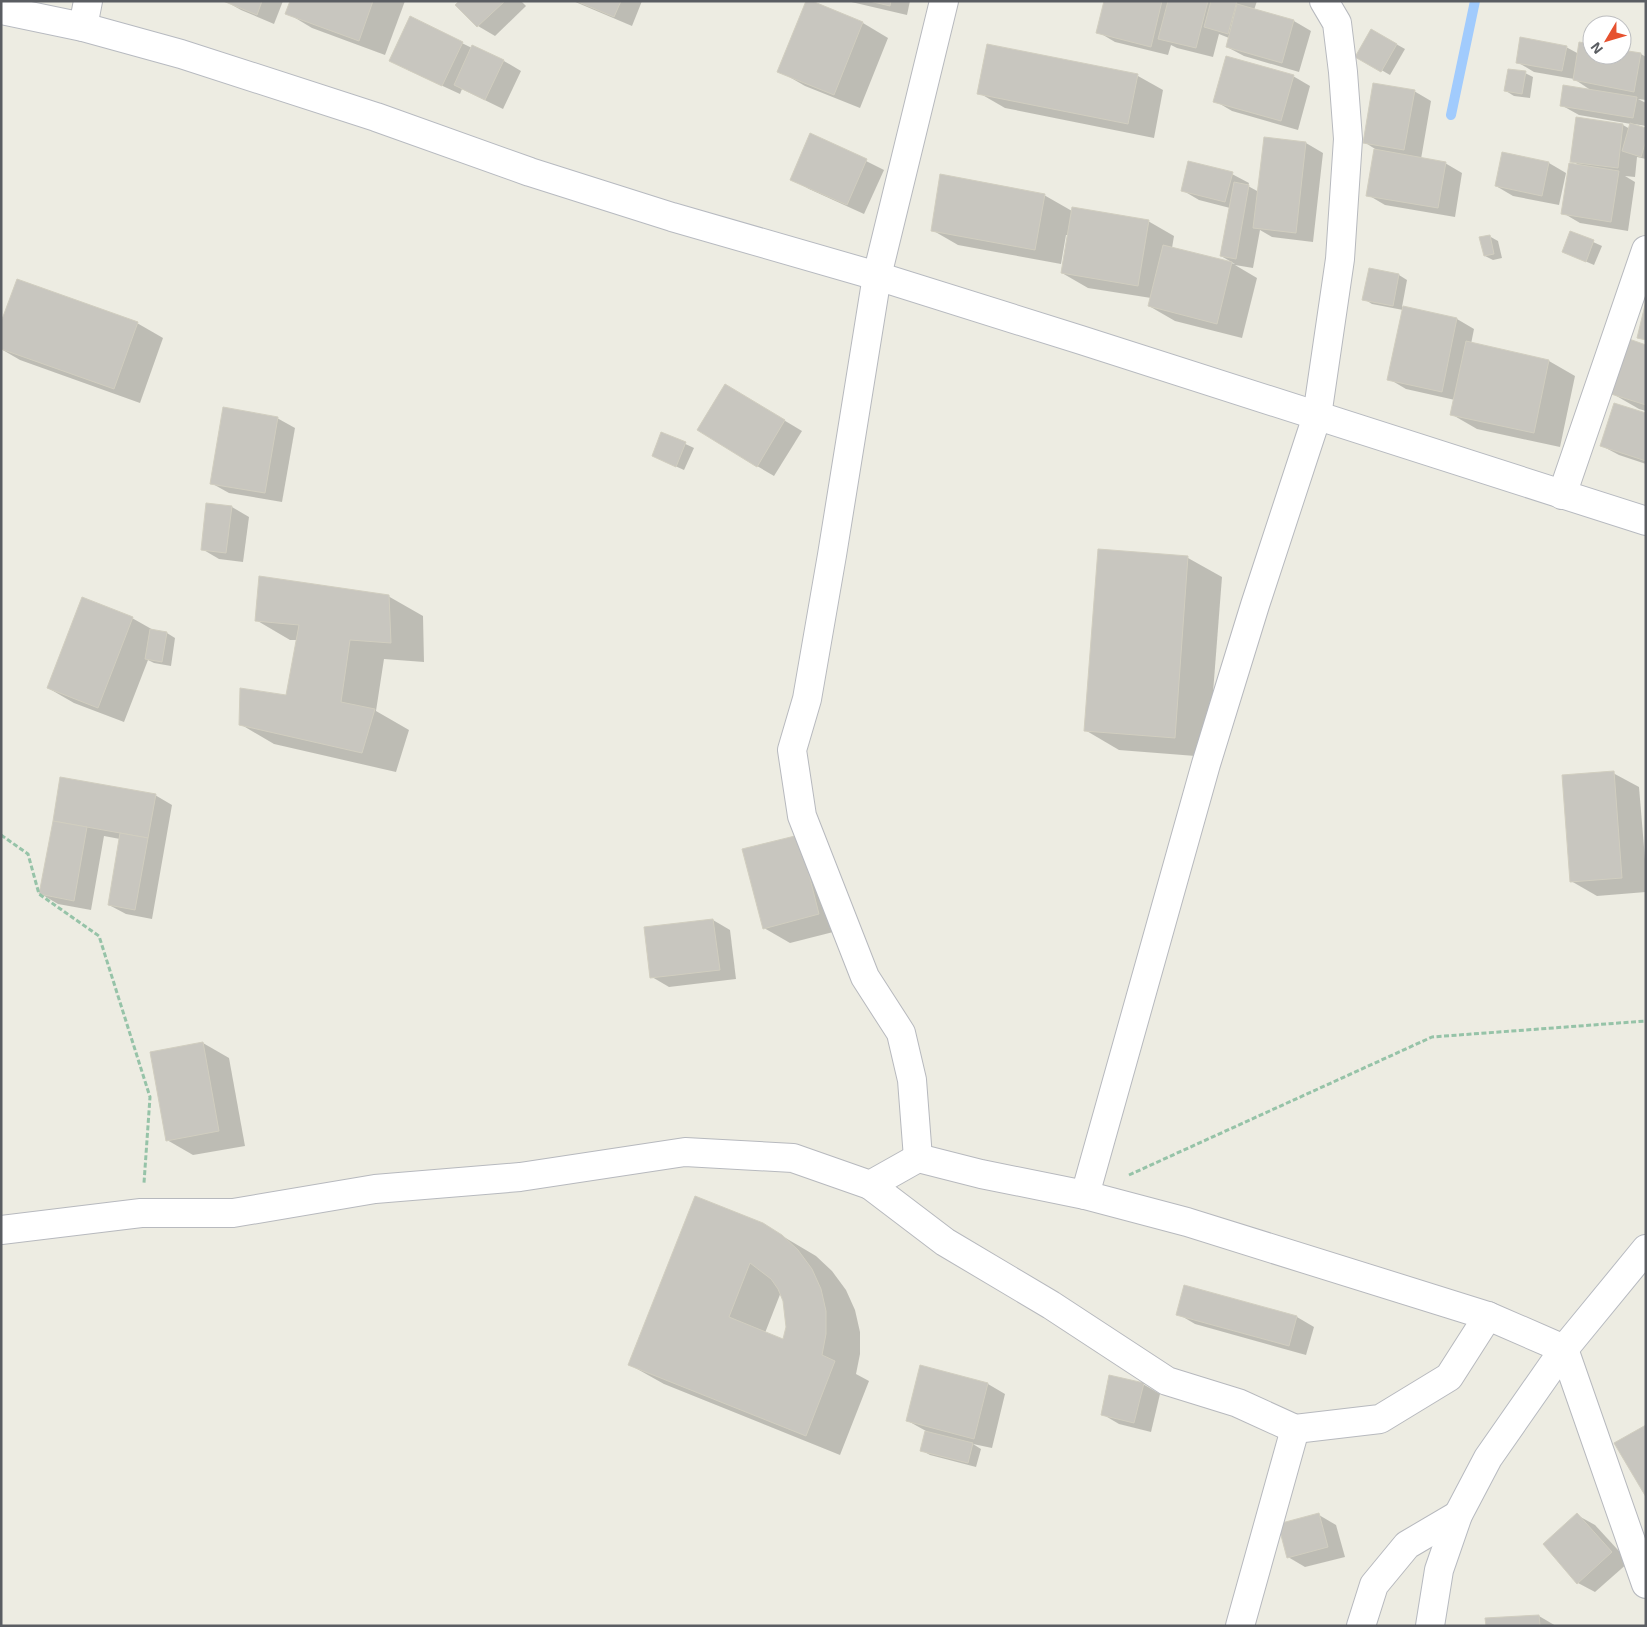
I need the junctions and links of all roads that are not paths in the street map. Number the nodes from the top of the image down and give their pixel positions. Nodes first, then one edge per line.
1 (944, 1) edge
2 (1324, 1) edge
3 (1, 10) edge
4 (86, 14) edge
5 (1646, 250) edge
6 (877, 276) junction
7 (1317, 416) junction
8 (1562, 495) junction
9 (1646, 521) edge
10 (918, 1158) junction
11 (870, 1186) junction
12 (1085, 1195) junction
13 (1, 1230) edge
14 (1646, 1249) edge
15 (1488, 1316) junction
16 (1564, 1349) junction
17 (1295, 1429) junction
18 (1458, 1514) junction
19 (1646, 1584) edge
20 (1240, 1626) edge
21 (1361, 1626) edge
22 (1430, 1626) edge

1 - 6 street
2 - 7 street
3 - 4 street
4 - 6 street
5 - 8 street
6 - 7 street
6 - 10 street
7 - 8 street
7 - 12 street
8 - 9 street
10 - 11 street
10 - 12 street
11 - 13 street
11 - 17 street
12 - 15 street
14 - 16 street
15 - 16 street
15 - 17 street
16 - 18 street
16 - 19 street
17 - 20 street
18 - 21 street
18 - 22 street

